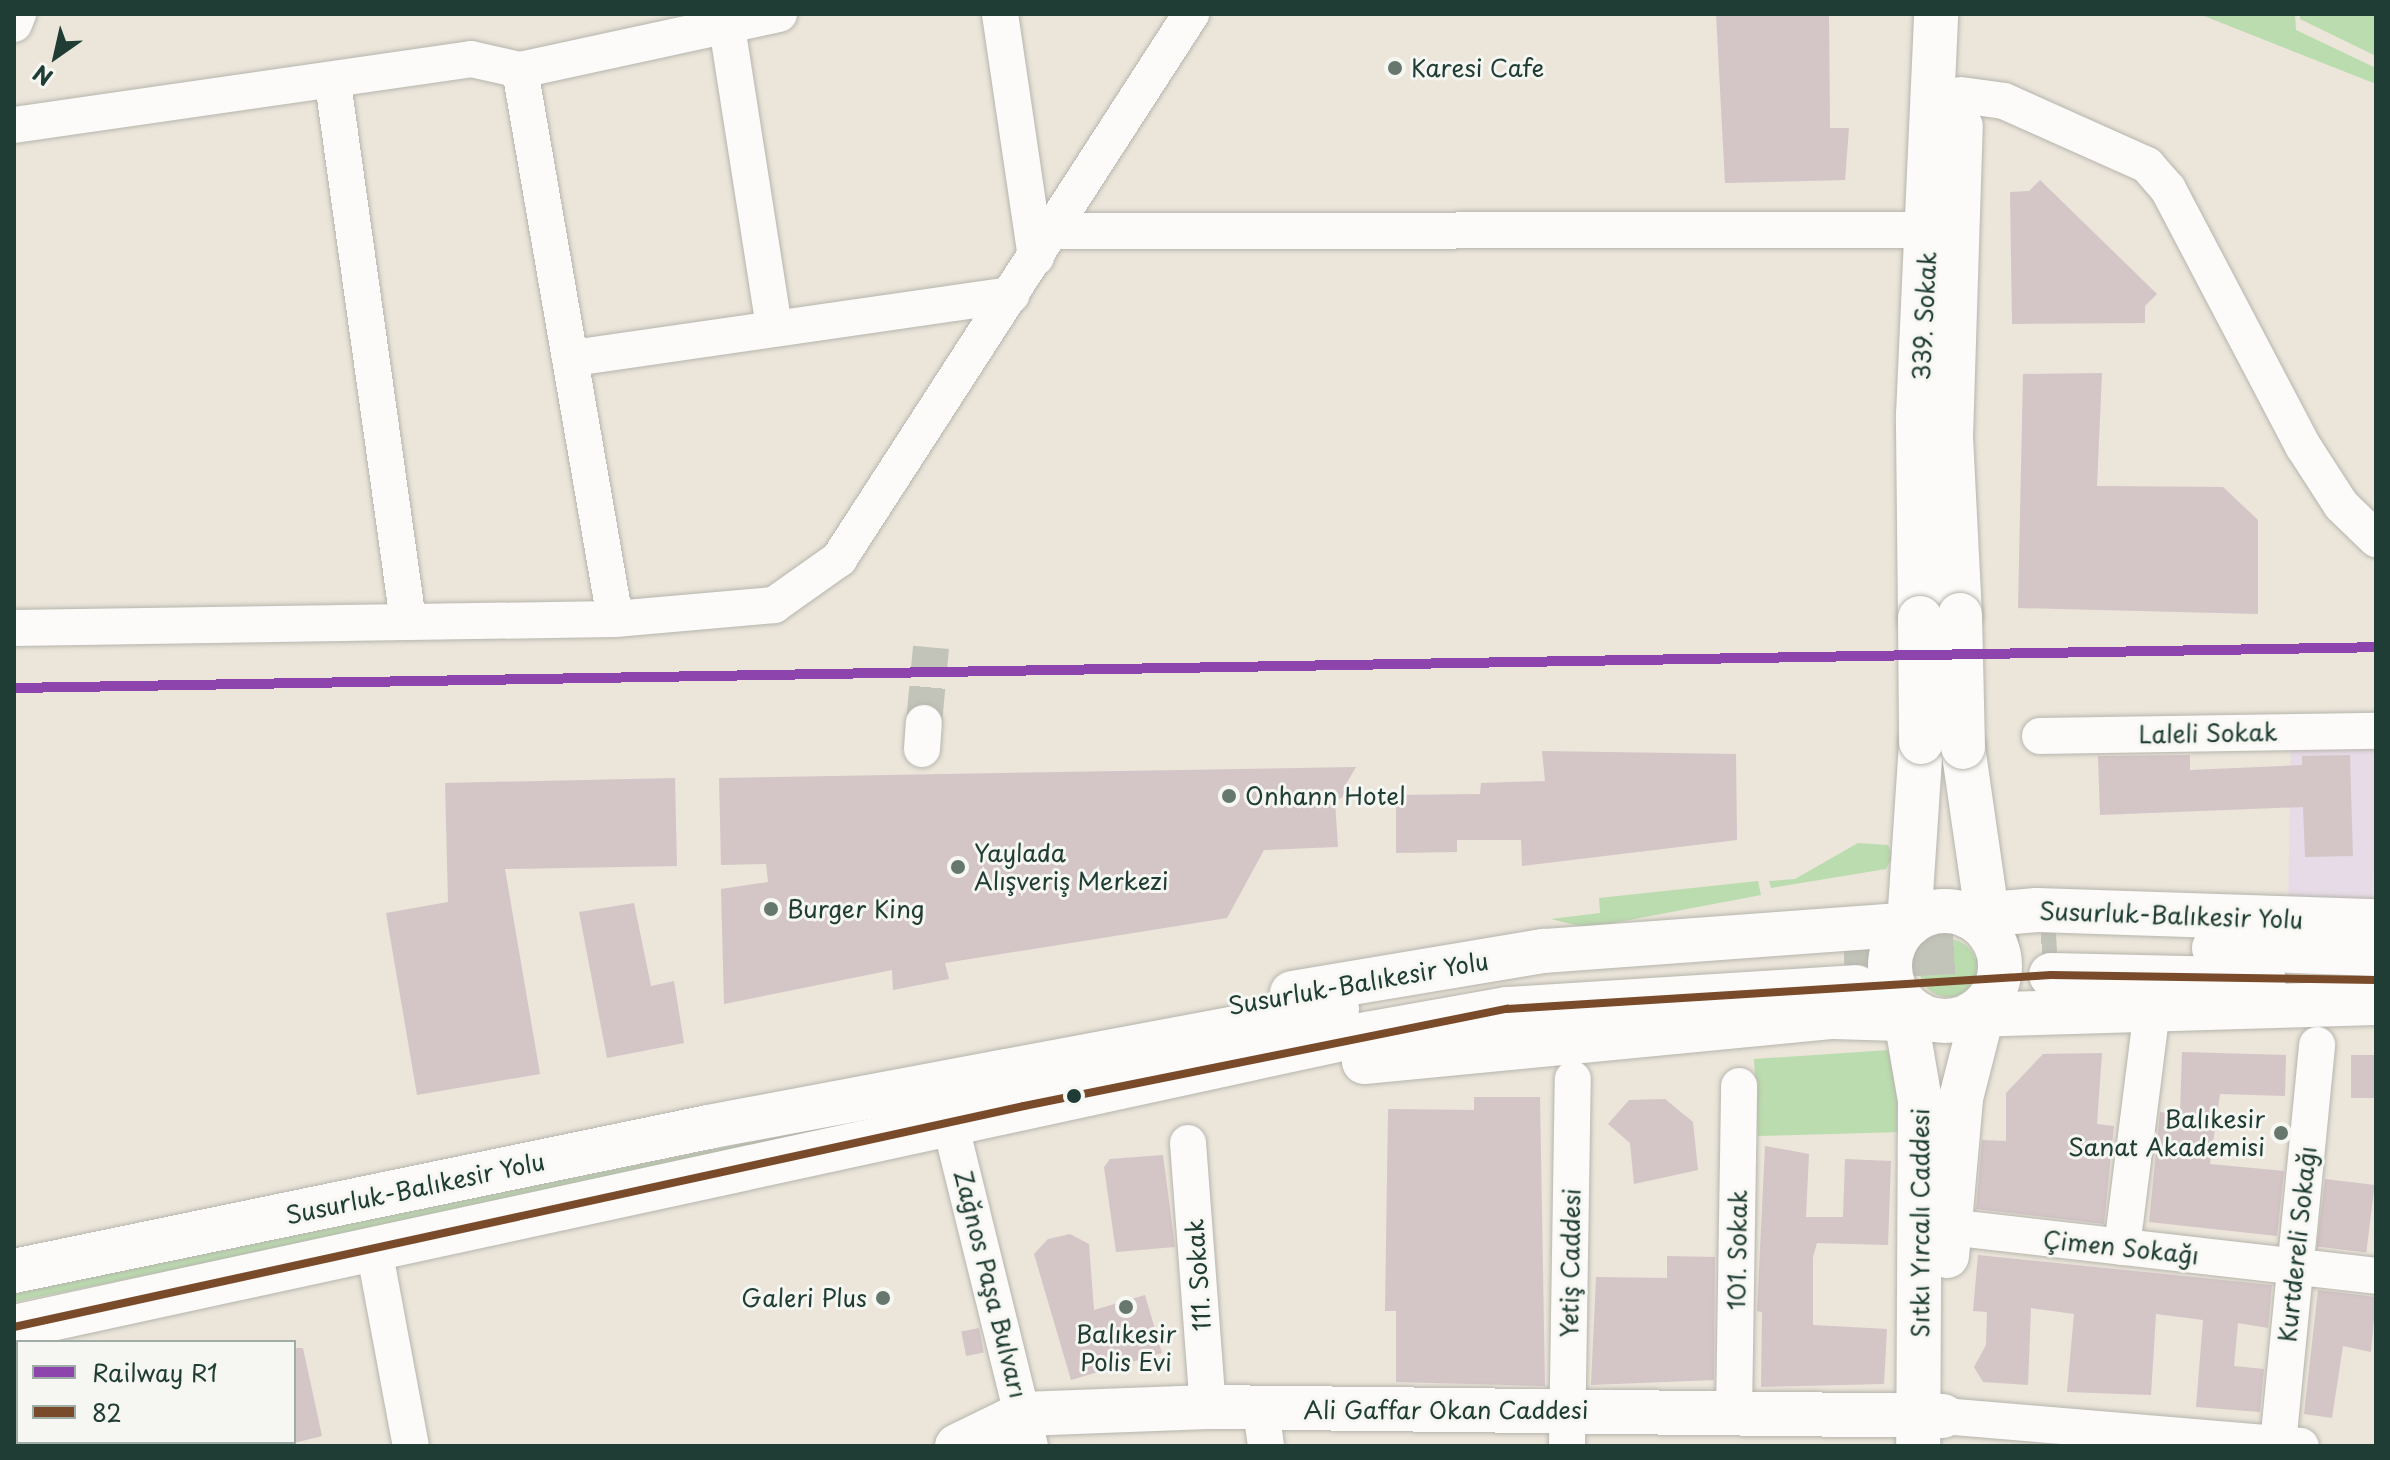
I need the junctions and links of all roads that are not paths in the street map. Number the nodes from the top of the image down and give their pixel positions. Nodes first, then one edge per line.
1 (18, 14) edge
2 (779, 14) edge
3 (1000, 14) edge
4 (1191, 14) edge
5 (1936, 14) edge
6 (1963, 14) edge
7 (727, 19) edge
8 (14, 24) edge
9 (520, 70) junction
10 (333, 83) junction
11 (1961, 95) junction
12 (14, 125) edge
13 (1929, 230) junction
14 (1044, 244) junction
15 (1011, 295) junction
16 (774, 326) junction
17 (573, 358) junction
18 (2376, 539) edge
19 (1940, 616) junction
20 (615, 619) junction
21 (408, 621) junction
22 (14, 628) edge
23 (2376, 731) edge
24 (2040, 736) dead end
25 (1942, 744) junction
26 (2376, 921) edge
27 (1981, 922) junction
28 (1909, 924) junction
29 (2376, 954) edge
30 (2376, 980) edge
31 (2376, 1003) edge
32 (1947, 1012) junction
33 (2150, 1025) dead end
34 (2317, 1045) dead end
35 (1573, 1079) dead end
36 (1739, 1086) dead end
37 (817, 1107) junction
38 (950, 1123) junction
39 (1188, 1143) dead end
40 (1948, 1227) junction
41 (2122, 1247) junction
42 (374, 1249) junction
43 (2294, 1266) junction
44 (14, 1271) edge
45 (2376, 1276) edge
46 (14, 1327) edge
47 (1208, 1407) junction
48 (1734, 1413) junction
49 (1264, 1428) edge
50 (1567, 1428) edge
51 (1027, 1430) edge
52 (1931, 1431) edge
53 (2172, 1439) edge
54 (2290, 1445) edge
55 (411, 1446) edge
56 (957, 1446) edge

1 - 8 street
2 - 7 street
3 - 14 street
4 - 14 street
5 - 13 main road, 339. Sokak
6 - 11 main road, 339. Sokak
7 - 9 street
7 - 16 street
9 - 10 street
9 - 17 street
10 - 12 street
10 - 21 street
11 - 18 street
11 - 19 main road, 339. Sokak
13 - 14 street
13 - 19 main road, 339. Sokak
14 - 15 street
15 - 16 street
15 - 20 street
16 - 17 street
17 - 20 street
19 - 25 main road, bridge
20 - 21 street
21 - 22 street
23 - 24 street, Laleli Sokak
25 - 27 main road
25 - 28 main road
26 - 27 main road, Susurluk-Balıkesir Yolu
27 - 28 main road
27 - 32 main road
28 - 32 main road
28 - 37 main road, Susurluk-Balıkesir Yolu
29 - 30 main road, Susurluk-Balıkesir Yolu
31 - 32 main road, Susurluk-Balıkesir Yolu
32 - 38 main road, Susurluk-Balıkesir Yolu
32 - 40 main road, Sıtkı Yırcalı Caddesi
32 - 52 main road, Sıtkı Yırcalı Caddesi
33 - 41 street
34 - 43 street, Kurtdereli Sokağı
35 - 50 street, Yetiş Caddesi
36 - 48 street, 101. Sokak
37 - 38 main road, Susurluk-Balıkesir Yolu
37 - 44 main road, Susurluk-Balıkesir Yolu
38 - 42 main road, Susurluk-Balıkesir Yolu
38 - 51 street, Zağnos Paşa Bulvarı
39 - 47 street, 111. Sokak
40 - 41 street, Çimen Sokağı
40 - 52 main road, Sıtkı Yırcalı Caddesi
41 - 43 street, Çimen Sokağı
42 - 46 main road, Susurluk-Balıkesir Yolu
42 - 55 street
43 - 45 street, Çimen Sokağı
43 - 54 street, Kurtdereli Sokağı
47 - 49 main road, Ali Gaffar Okan Caddesi
47 - 51 main road, Ali Gaffar Okan Caddesi
48 - 50 main road, Ali Gaffar Okan Caddesi
48 - 52 main road, Ali Gaffar Okan Caddesi
49 - 50 main road, Ali Gaffar Okan Caddesi
51 - 56 main road, Ali Gaffar Okan Caddesi
52 - 53 street
53 - 54 street

